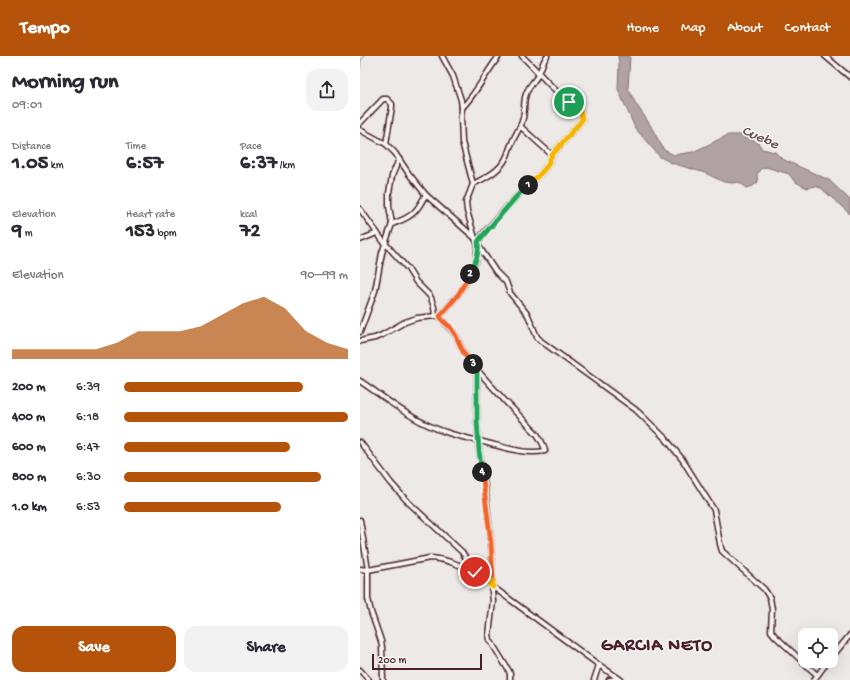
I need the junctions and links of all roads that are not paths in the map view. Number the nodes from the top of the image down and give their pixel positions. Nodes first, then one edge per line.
1 (442, 56) edge
2 (499, 56) edge
3 (522, 56) edge
4 (547, 56) edge
5 (825, 56) edge
6 (539, 74) junction
7 (850, 77) edge
8 (462, 108) junction
9 (360, 123) edge
10 (521, 127) junction
11 (361, 131) edge
12 (386, 144) junction
13 (552, 155) junction
14 (399, 159) junction
15 (473, 184) junction
16 (426, 195) junction
17 (360, 209) edge
18 (392, 224) junction
19 (377, 233) junction
20 (360, 240) edge
21 (477, 242) junction
22 (385, 243) junction
23 (434, 316) junction
24 (440, 316) junction
25 (360, 332) edge
26 (360, 341) edge
27 (477, 371) junction
28 (360, 381) edge
29 (478, 440) junction
30 (360, 442) edge
31 (360, 520) edge
32 (360, 569) edge
33 (368, 570) junction
34 (475, 572) junction
35 (493, 587) junction
36 (850, 634) edge
37 (838, 649) edge
38 (599, 666) junction
39 (822, 668) edge
40 (360, 670) edge
41 (817, 675) junction
42 (620, 679) edge
43 (369, 680) edge
44 (383, 680) edge
45 (510, 680) edge
46 (594, 680) edge
47 (610, 680) edge
48 (814, 680) edge

1 - 8 street
2 - 8 street
3 - 6 street
4 - 6 street
5 - 7 street
6 - 10 street
6 - 13 street
8 - 15 street
9 - 11 street
9 - 12 street
10 - 13 street
10 - 15 street
11 - 12 street
12 - 14 street
13 - 21 street
14 - 16 street
14 - 18 street
15 - 21 street
16 - 18 street
16 - 21 street
17 - 19 street
18 - 22 street
19 - 20 street
19 - 22 street
21 - 24 street
21 - 41 street
22 - 23 street
22 - 25 street
23 - 24 street
23 - 26 street
24 - 27 street
27 - 29 street
27 - 29 street
28 - 29 street
29 - 35 street
30 - 34 street
31 - 33 street
32 - 33 street
33 - 34 street
33 - 44 street
34 - 35 street
35 - 38 street
35 - 45 street
36 - 37 street
38 - 42 street
38 - 46 street
39 - 41 street
40 - 43 street
41 - 48 street
42 - 47 street

